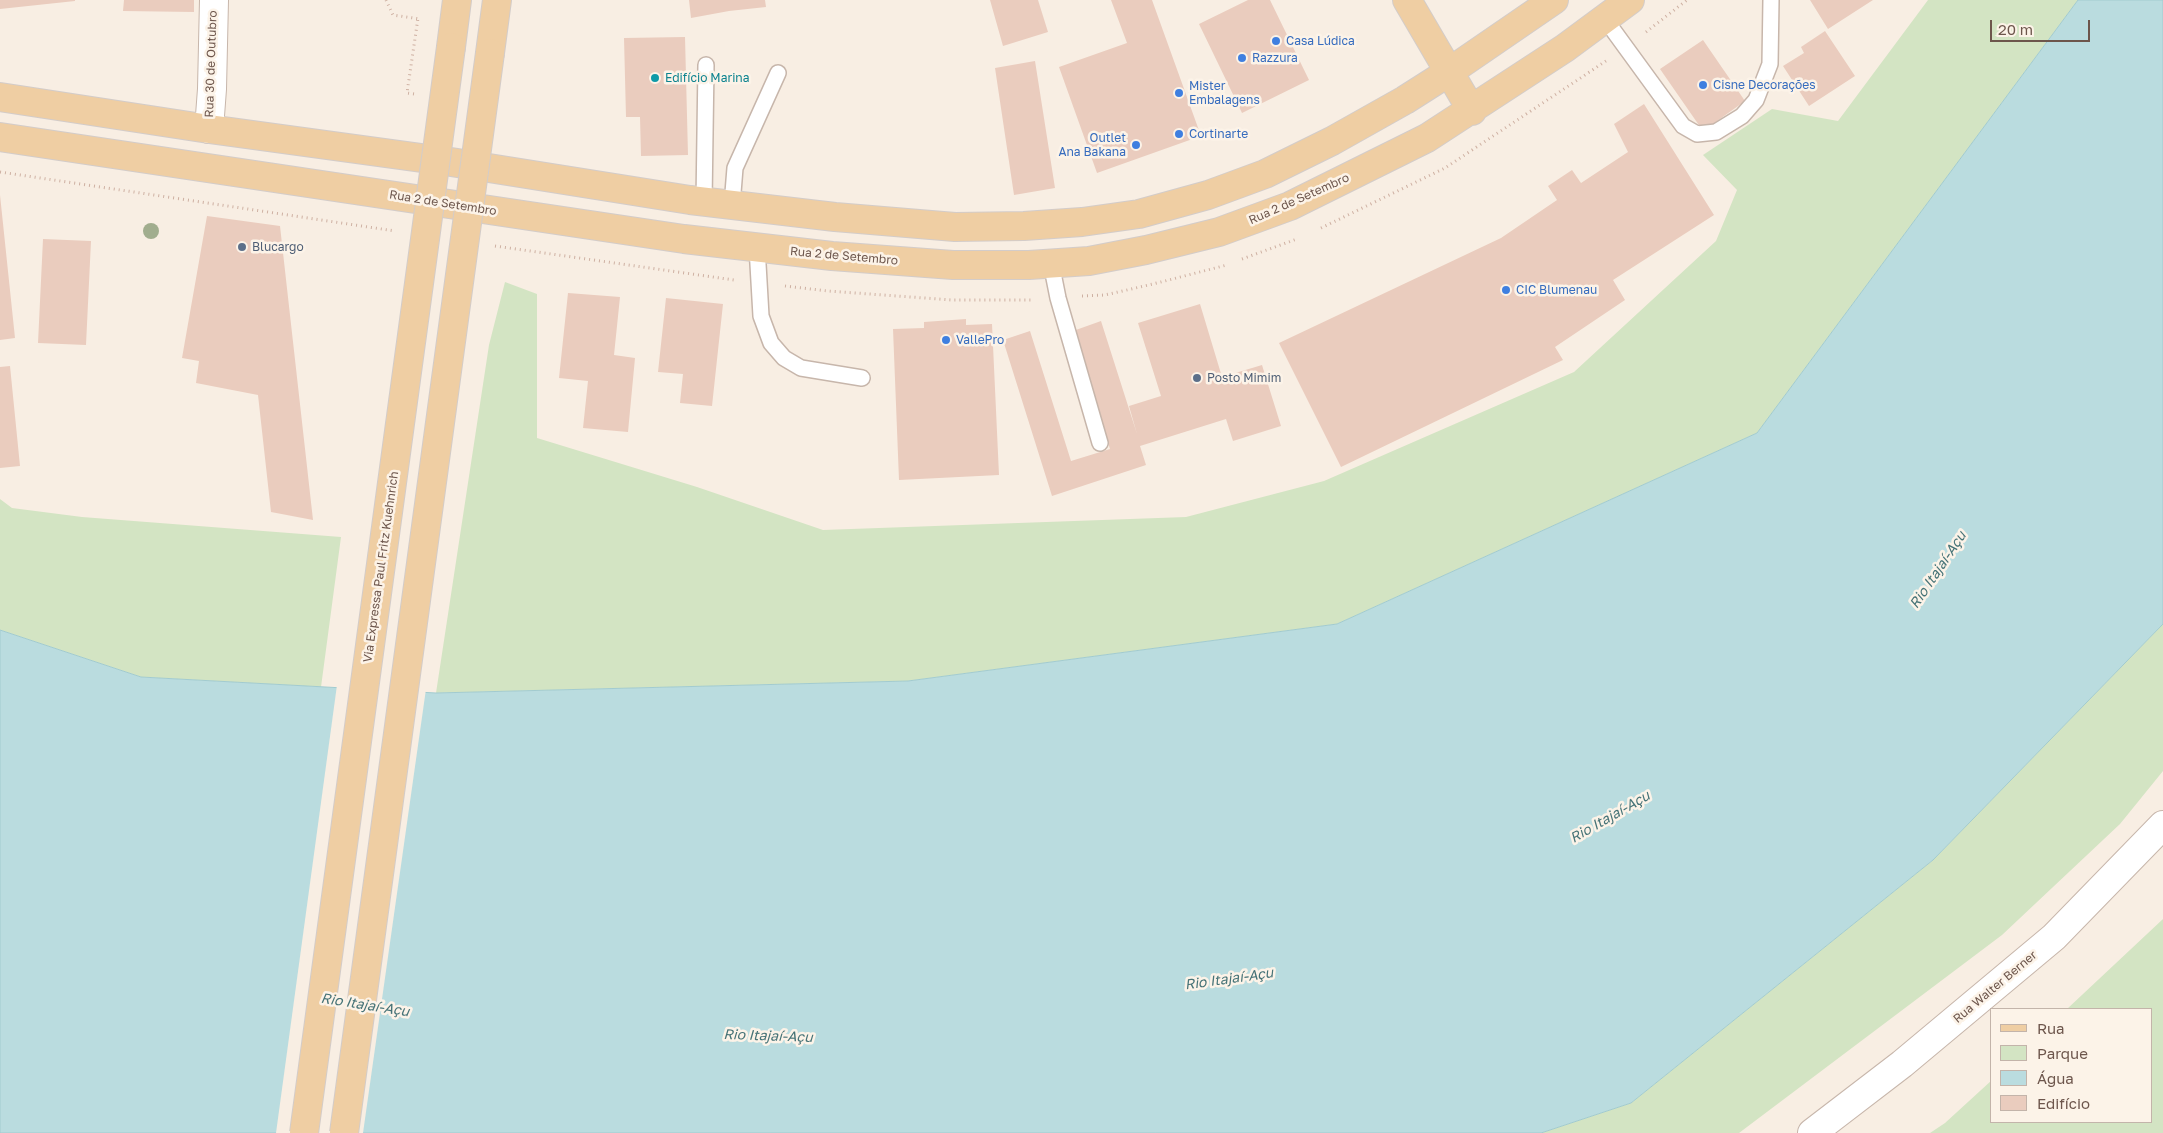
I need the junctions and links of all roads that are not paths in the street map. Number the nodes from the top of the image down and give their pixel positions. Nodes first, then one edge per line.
1 (214, 0) edge
2 (497, 0) edge
3 (1407, 0) edge
4 (1554, 0) edge
5 (1630, 0) edge
6 (1771, 0) edge
7 (1606, 20) junction
8 (454, 24) edge
9 (706, 65) dead end
10 (1449, 72) junction
11 (778, 73) dead end
12 (0, 97) edge
13 (1472, 111) junction
14 (209, 128) junction
15 (0, 137) edge
16 (704, 202) junction
17 (732, 205) junction
18 (757, 247) junction
19 (1051, 263) junction
20 (862, 378) dead end
21 (1100, 444) dead end
22 (2163, 825) edge
23 (304, 1133) edge
24 (344, 1133) edge
25 (1812, 1133) edge

1 - 14 street, Rua 30 de Outubro
2 - 24 main road, bridge
3 - 10 main road
4 - 10 main road
5 - 7 main road, Rua 2 de Setembro
6 - 7 lane
7 - 13 main road, Rua 2 de Setembro
8 - 23 main road, Via Expressa Paul Fritz Kuehnrich, bridge
9 - 16 lane
10 - 13 main road
10 - 17 main road
11 - 17 lane
12 - 14 main road
13 - 19 main road, Rua 2 de Setembro
14 - 16 main road
15 - 18 main road, Rua 2 de Setembro
16 - 17 main road
18 - 19 main road, Rua 2 de Setembro
18 - 20 lane
19 - 21 lane
22 - 25 street, Rua Walter Berner

